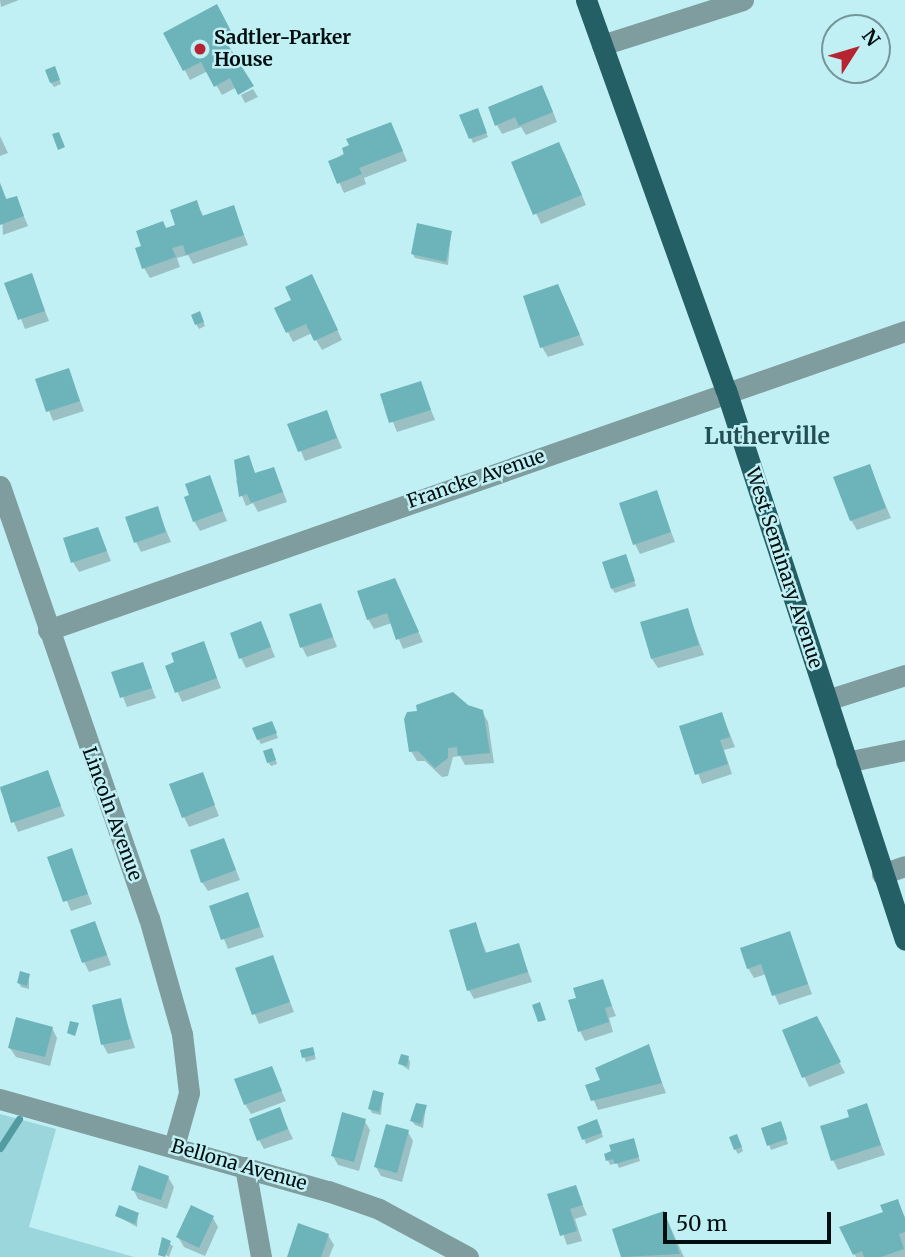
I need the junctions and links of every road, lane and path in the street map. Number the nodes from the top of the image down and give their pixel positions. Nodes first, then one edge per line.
1 (586, 0) edge
2 (743, 0) edge
3 (602, 45) junction
4 (905, 331) edge
5 (726, 390) junction
6 (1, 493) edge
7 (48, 630) junction
8 (905, 675) edge
9 (827, 700) junction
10 (905, 750) edge
11 (846, 762) junction
12 (905, 866) edge
13 (882, 874) junction
14 (905, 940) edge
15 (0, 1099) edge
16 (174, 1146) junction
17 (245, 1167) junction
18 (261, 1257) edge
19 (468, 1257) edge

1 - 3 main road, West Seminary Avenue
2 - 3 street
3 - 5 main road, West Seminary Avenue
4 - 5 street, Francke Avenue
5 - 7 street, Francke Avenue
5 - 9 main road, West Seminary Avenue
6 - 7 street, Lincoln Avenue
7 - 16 street, Lincoln Avenue
8 - 9 street
9 - 11 main road, West Seminary Avenue
10 - 11 street
11 - 13 main road, West Seminary Avenue
12 - 13 street
13 - 14 main road, West Seminary Avenue
15 - 16 street, Bellona Avenue
16 - 17 street, Bellona Avenue
17 - 18 street
17 - 19 street, Bellona Avenue

